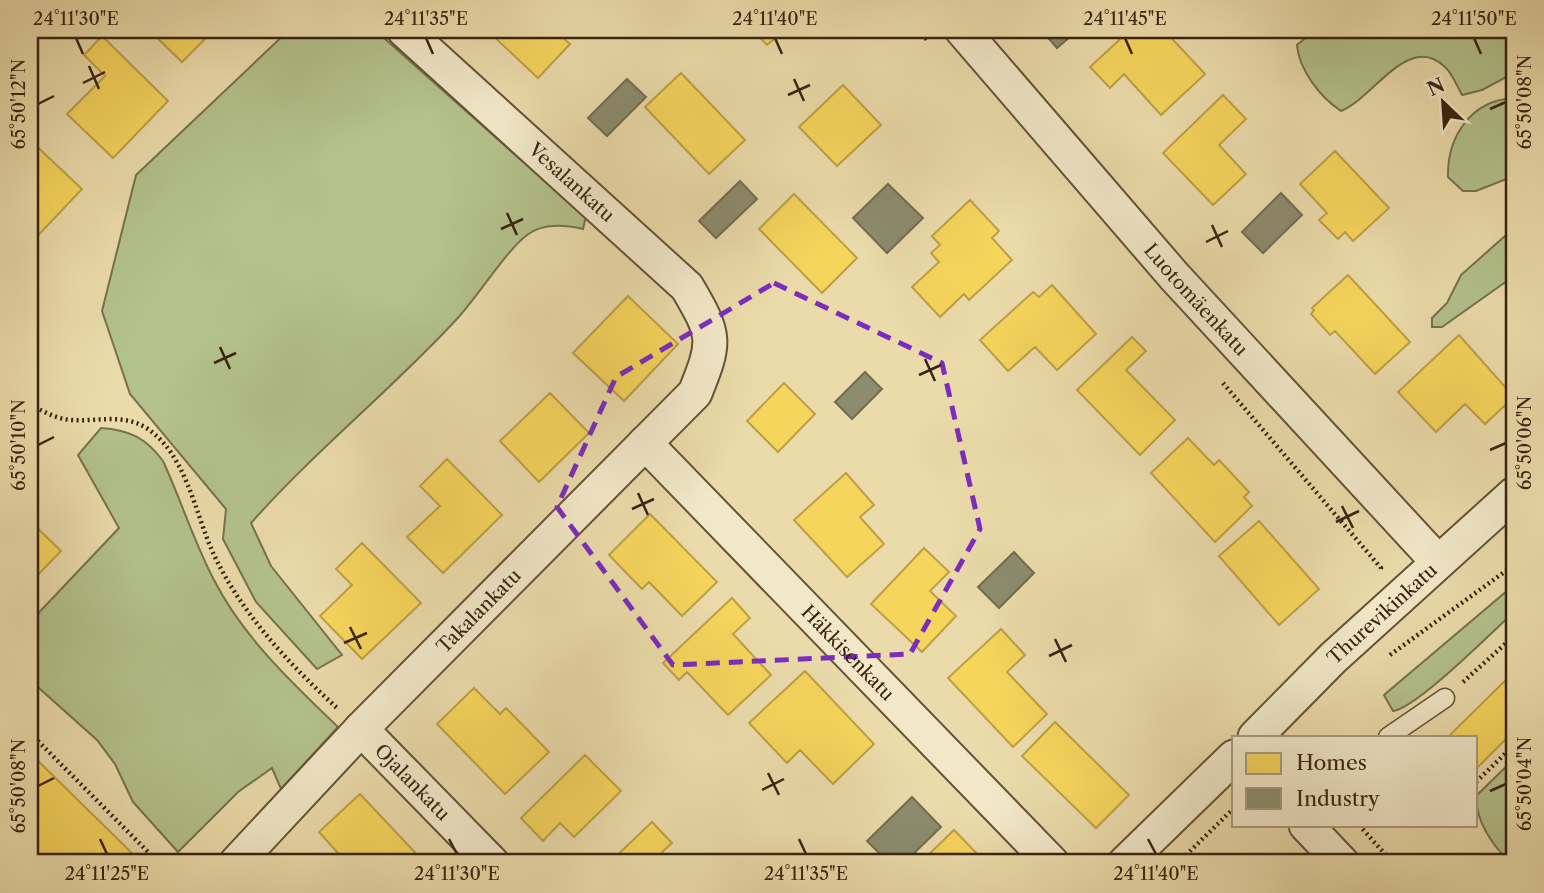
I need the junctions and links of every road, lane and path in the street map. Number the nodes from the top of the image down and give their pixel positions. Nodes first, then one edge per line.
1 (404, 30) edge
2 (962, 30) edge
3 (711, 353) joint
4 (30, 405) edge
5 (645, 443) junction
6 (1514, 494) edge
7 (1437, 562) junction
8 (1514, 565) edge
9 (1514, 636) edge
10 (1385, 659) dead end
11 (1445, 698) joint
12 (360, 729) junction
13 (30, 733) edge
14 (1256, 736) edge
15 (1389, 736) edge
16 (1514, 745) edge
17 (1232, 759) edge
18 (1478, 780) edge
19 (1232, 810) edge
20 (1307, 826) edge
21 (1360, 826) edge
22 (159, 863) edge
23 (236, 863) edge
24 (492, 863) edge
25 (1052, 863) edge
26 (1125, 863) edge
27 (1178, 863) edge
28 (1342, 863) edge
29 (1393, 863) edge

1 - 3 street, Vesalankatu
2 - 7 street, Luotomäenkatu
3 - 5 street, Takalankatu
4 - 12 path
5 - 12 street, Takalankatu
5 - 25 street, Häkkisenkatu
6 - 7 street, Thurevikinkatu
7 - 14 street, Thurevikinkatu
8 - 10 path
9 - 11 path
11 - 15 lane
12 - 23 street, Takalankatu
12 - 24 street, Ojalankatu
13 - 22 path
16 - 18 path
17 - 26 street
19 - 27 path
20 - 28 street
21 - 29 path

